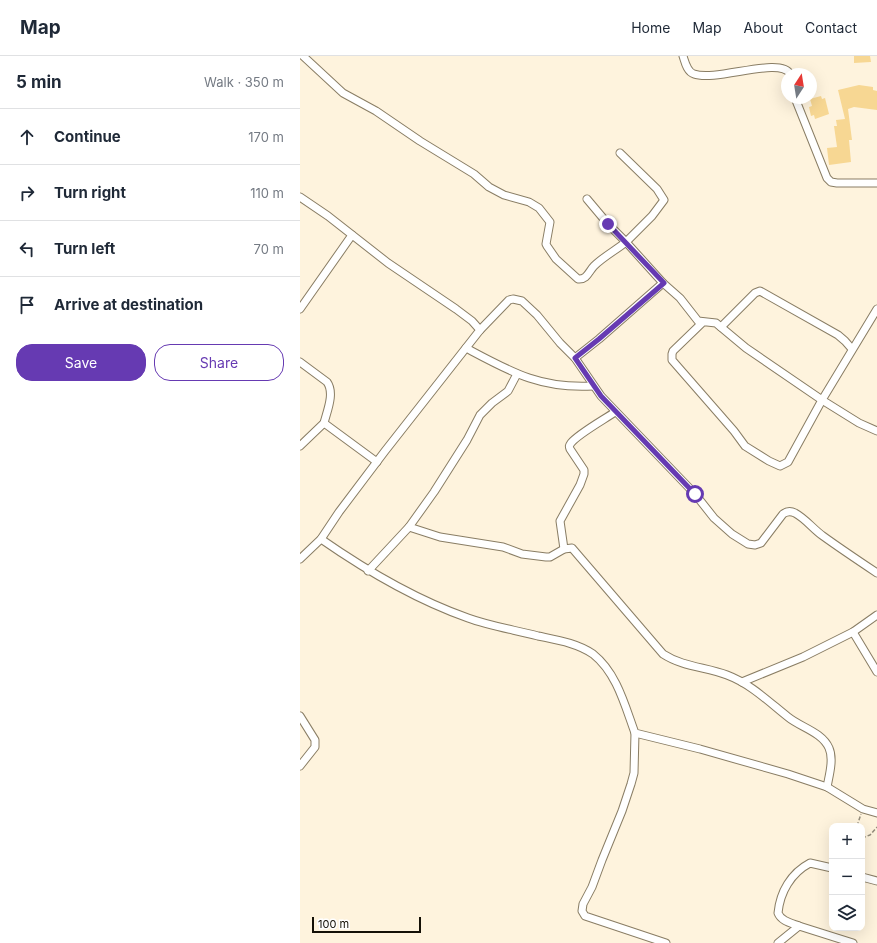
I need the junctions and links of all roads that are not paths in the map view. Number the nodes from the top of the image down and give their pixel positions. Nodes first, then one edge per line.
1 (303, 56) edge
2 (683, 56) edge
3 (776, 60) dead end
4 (759, 61) dead end
5 (786, 68) edge
6 (797, 104) edge
7 (620, 153) dead end
8 (877, 184) edge
9 (300, 197) edge
10 (587, 200) dead end
11 (352, 235) junction
12 (626, 242) junction
13 (664, 283) junction
14 (300, 309) edge
15 (877, 309) edge
16 (703, 322) junction
17 (721, 327) junction
18 (480, 330) junction
19 (466, 348) junction
20 (852, 349) junction
21 (575, 358) junction
22 (300, 362) edge
23 (517, 374) junction
24 (593, 386) junction
25 (822, 400) junction
26 (615, 412) junction
27 (324, 423) junction
28 (877, 431) edge
29 (300, 446) edge
30 (377, 462) junction
31 (409, 526) junction
32 (321, 539) junction
33 (564, 549) junction
34 (300, 558) edge
35 (368, 571) junction
36 (877, 573) edge
37 (877, 615) edge
38 (853, 632) junction
39 (877, 672) edge
40 (742, 682) junction
41 (300, 716) edge
42 (635, 733) junction
43 (300, 766) edge
44 (827, 787) junction
45 (877, 813) edge
46 (829, 867) edge
47 (865, 878) edge
48 (877, 881) edge
49 (799, 926) junction
50 (666, 943) edge
51 (778, 943) edge
52 (853, 943) edge

1 - 12 street
2 - 4 street
3 - 5 street
6 - 8 street
7 - 12 street
9 - 11 street
10 - 12 street
11 - 14 street
11 - 18 street
12 - 13 street
13 - 16 street
13 - 21 street
15 - 20 street
16 - 17 street
16 - 25 street
17 - 20 street
17 - 25 street
18 - 19 street
18 - 21 street
19 - 23 street
19 - 30 street
20 - 25 street
21 - 24 street
22 - 27 street
23 - 24 street
23 - 31 street
24 - 26 street
25 - 28 street
26 - 33 street
26 - 36 street
27 - 29 street
27 - 30 street
30 - 32 street
31 - 33 street
31 - 35 street
32 - 34 street
32 - 35 street
33 - 40 street
35 - 42 street
37 - 38 street
38 - 39 street
38 - 40 street
40 - 44 street
41 - 43 street
42 - 44 street
42 - 50 street
44 - 45 street
46 - 49 street
47 - 48 street
49 - 51 street
49 - 52 street

